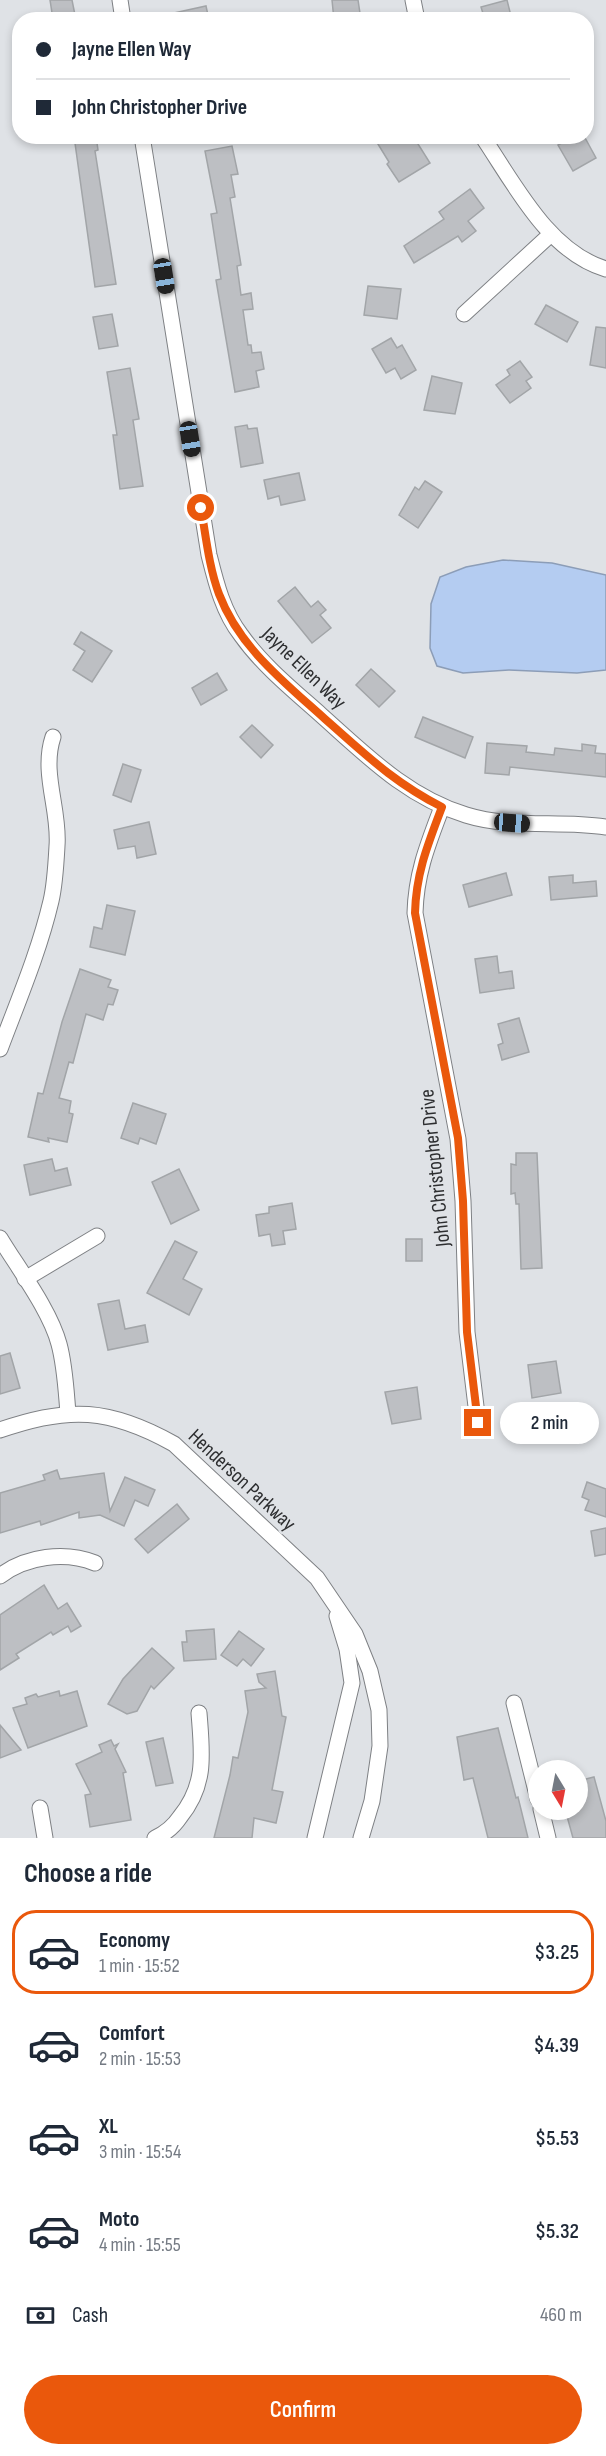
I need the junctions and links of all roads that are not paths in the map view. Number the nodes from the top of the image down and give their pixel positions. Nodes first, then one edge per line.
1 (143, 144) edge
2 (488, 144) edge
3 (551, 234) junction
4 (606, 270) edge
5 (464, 314) dead end
6 (53, 737) dead end
7 (442, 807) junction
8 (606, 827) edge
9 (0, 1049) edge
10 (97, 1236) dead end
11 (0, 1238) edge
12 (25, 1279) junction
13 (68, 1413) junction
14 (478, 1423) dead end
15 (0, 1430) edge
16 (95, 1563) dead end
17 (0, 1576) edge
18 (332, 1599) junction
19 (514, 1703) dead end
20 (199, 1713) dead end
21 (528, 1760) edge
22 (40, 1808) dead end
23 (544, 1820) edge
24 (45, 1838) edge
25 (154, 1838) edge
26 (315, 1838) edge
27 (361, 1838) edge
28 (548, 1838) edge

1 - 7 street, Jayne Ellen Way
2 - 3 street
3 - 4 street
3 - 5 street
6 - 9 street
7 - 8 street, Jayne Ellen Way
7 - 14 street, John Christopher Drive
10 - 12 street
11 - 12 street
12 - 13 street
13 - 15 street, Henderson Parkway
13 - 18 street, Henderson Parkway
16 - 17 street
18 - 26 street, Henderson Parkway
18 - 27 street, Henderson Parkway
19 - 21 street
20 - 25 street
22 - 24 street
23 - 28 street

